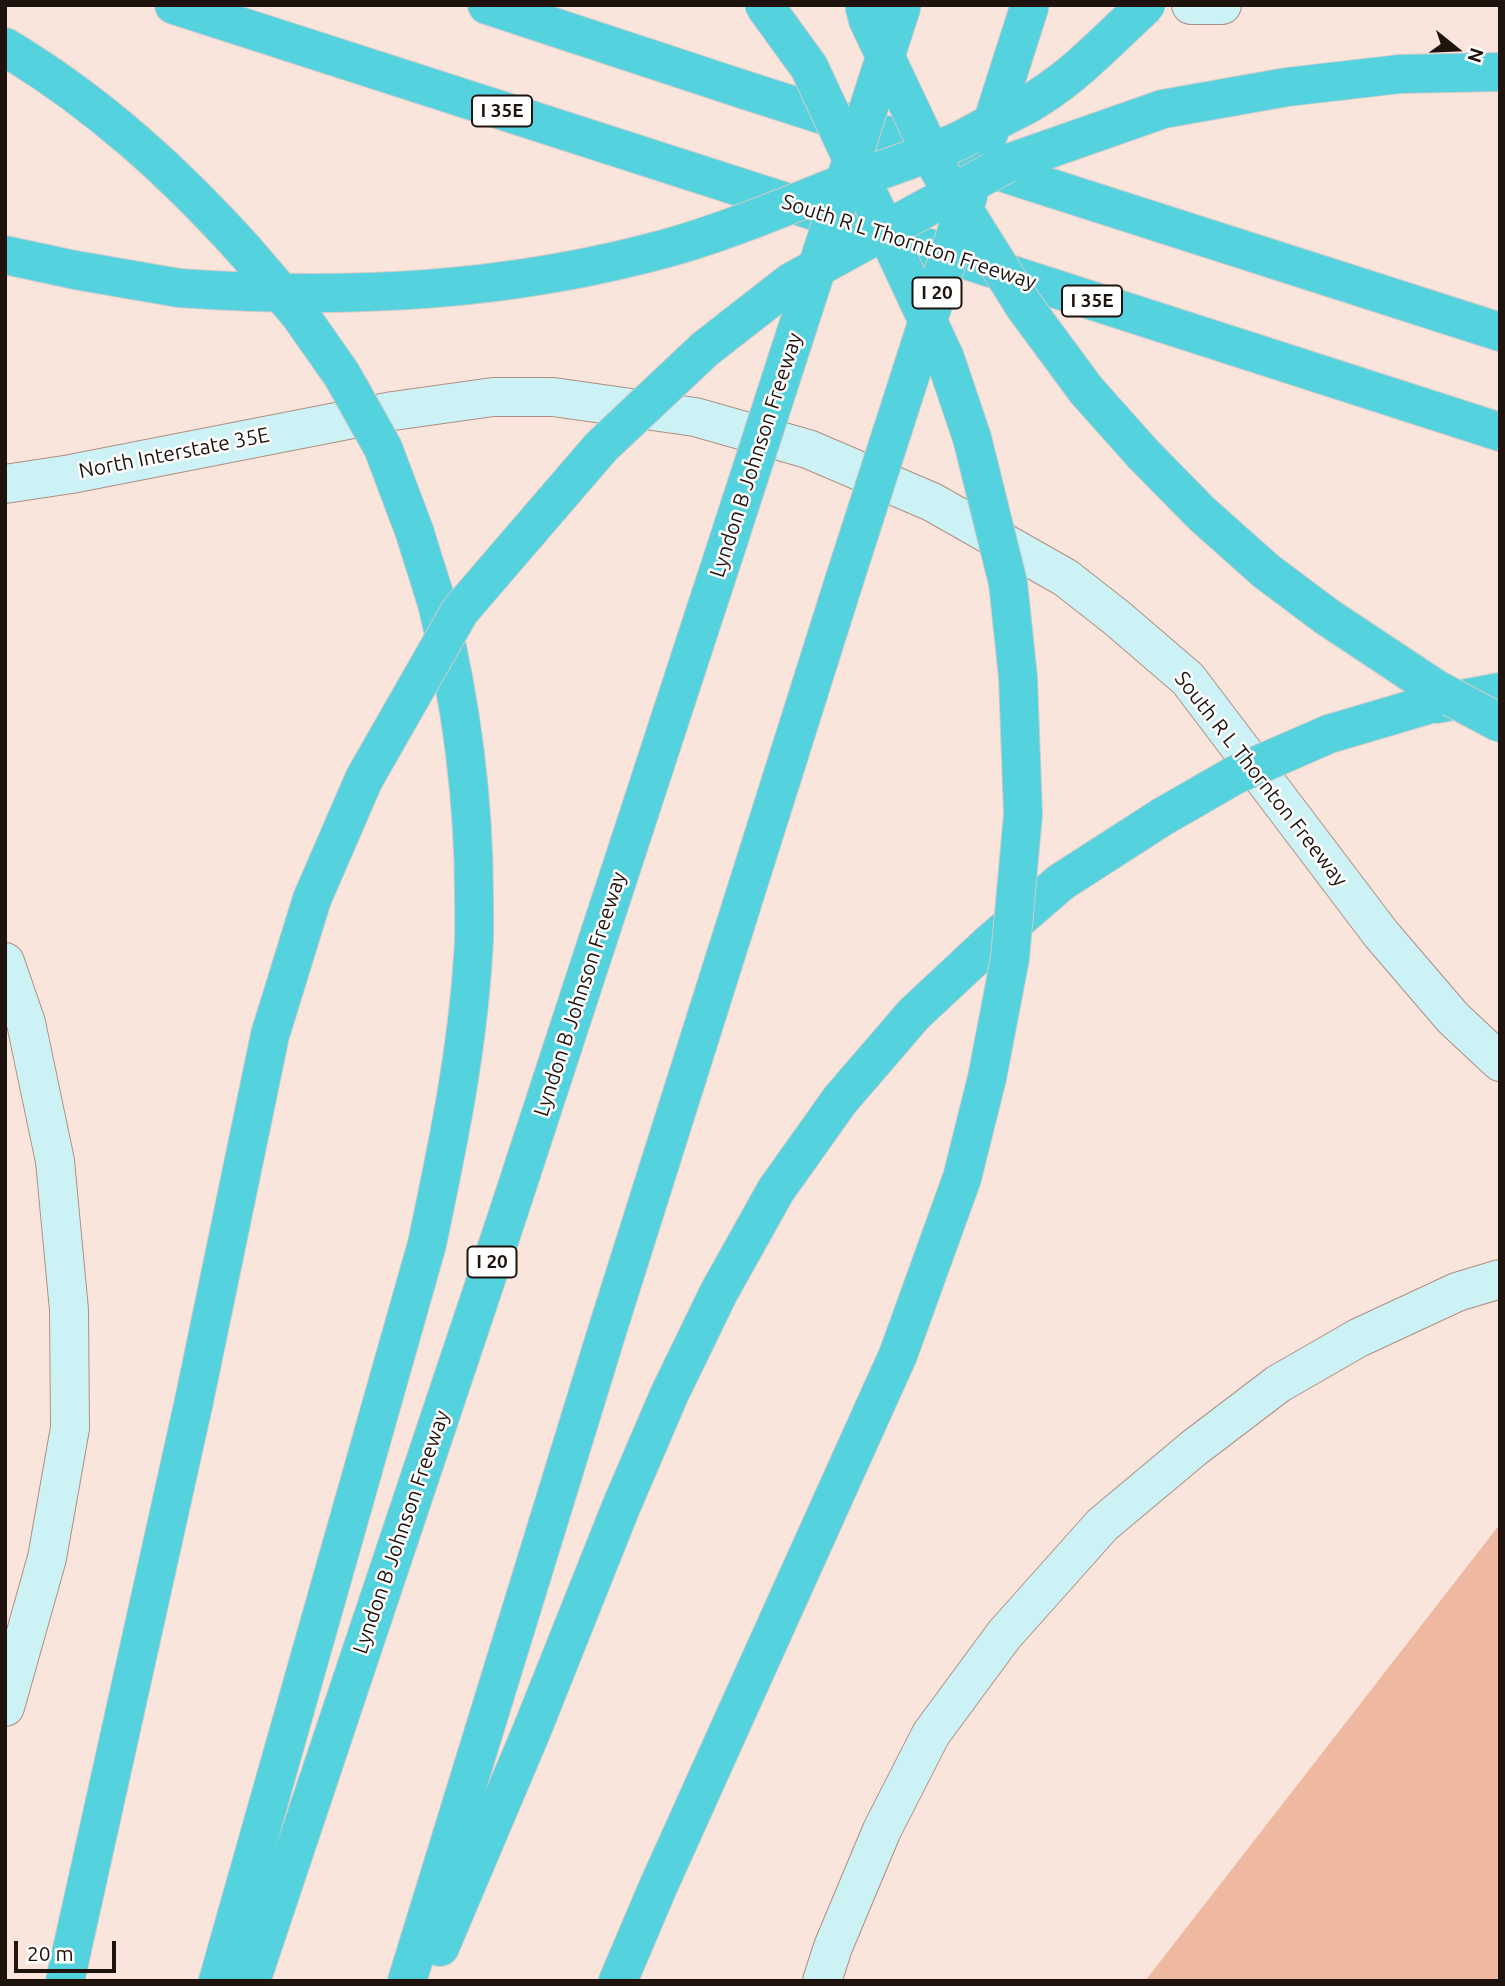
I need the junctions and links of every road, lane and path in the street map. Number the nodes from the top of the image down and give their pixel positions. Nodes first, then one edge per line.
1 (174, 5) edge
2 (487, 5) edge
3 (764, 5) edge
4 (864, 5) edge
5 (902, 5) edge
6 (1030, 5) edge
7 (1146, 5) edge
8 (1191, 5) edge
9 (1222, 5) edge
10 (5, 47) edge
11 (1500, 72) edge
12 (5, 255) edge
13 (1500, 332) edge
14 (343, 420) joint
15 (1500, 432) edge
16 (5, 484) edge
17 (1500, 692) edge
18 (1500, 723) edge
19 (5, 962) edge
20 (1500, 1062) edge
21 (1500, 1279) edge
22 (5, 1707) edge
23 (65, 1981) edge
24 (218, 1981) edge
25 (251, 1981) edge
26 (407, 1981) edge
27 (425, 1981) edge
28 (618, 1981) edge
29 (822, 1981) edge

1 - 15 highway, South R L Thornton Freeway / I 35E
2 - 13 highway
3 - 28 highway, bridge
4 - 18 highway, bridge
5 - 25 highway, Lyndon B Johnson Freeway / I 20, bridge
6 - 26 highway, I 20, bridge
7 - 12 highway, bridge
8 - 9 main road
10 - 24 highway, bridge
11 - 23 highway, bridge
14 - 16 main road, North Interstate 35E
14 - 20 main road, South R L Thornton Freeway
17 - 27 highway, bridge
19 - 22 main road
21 - 29 main road

